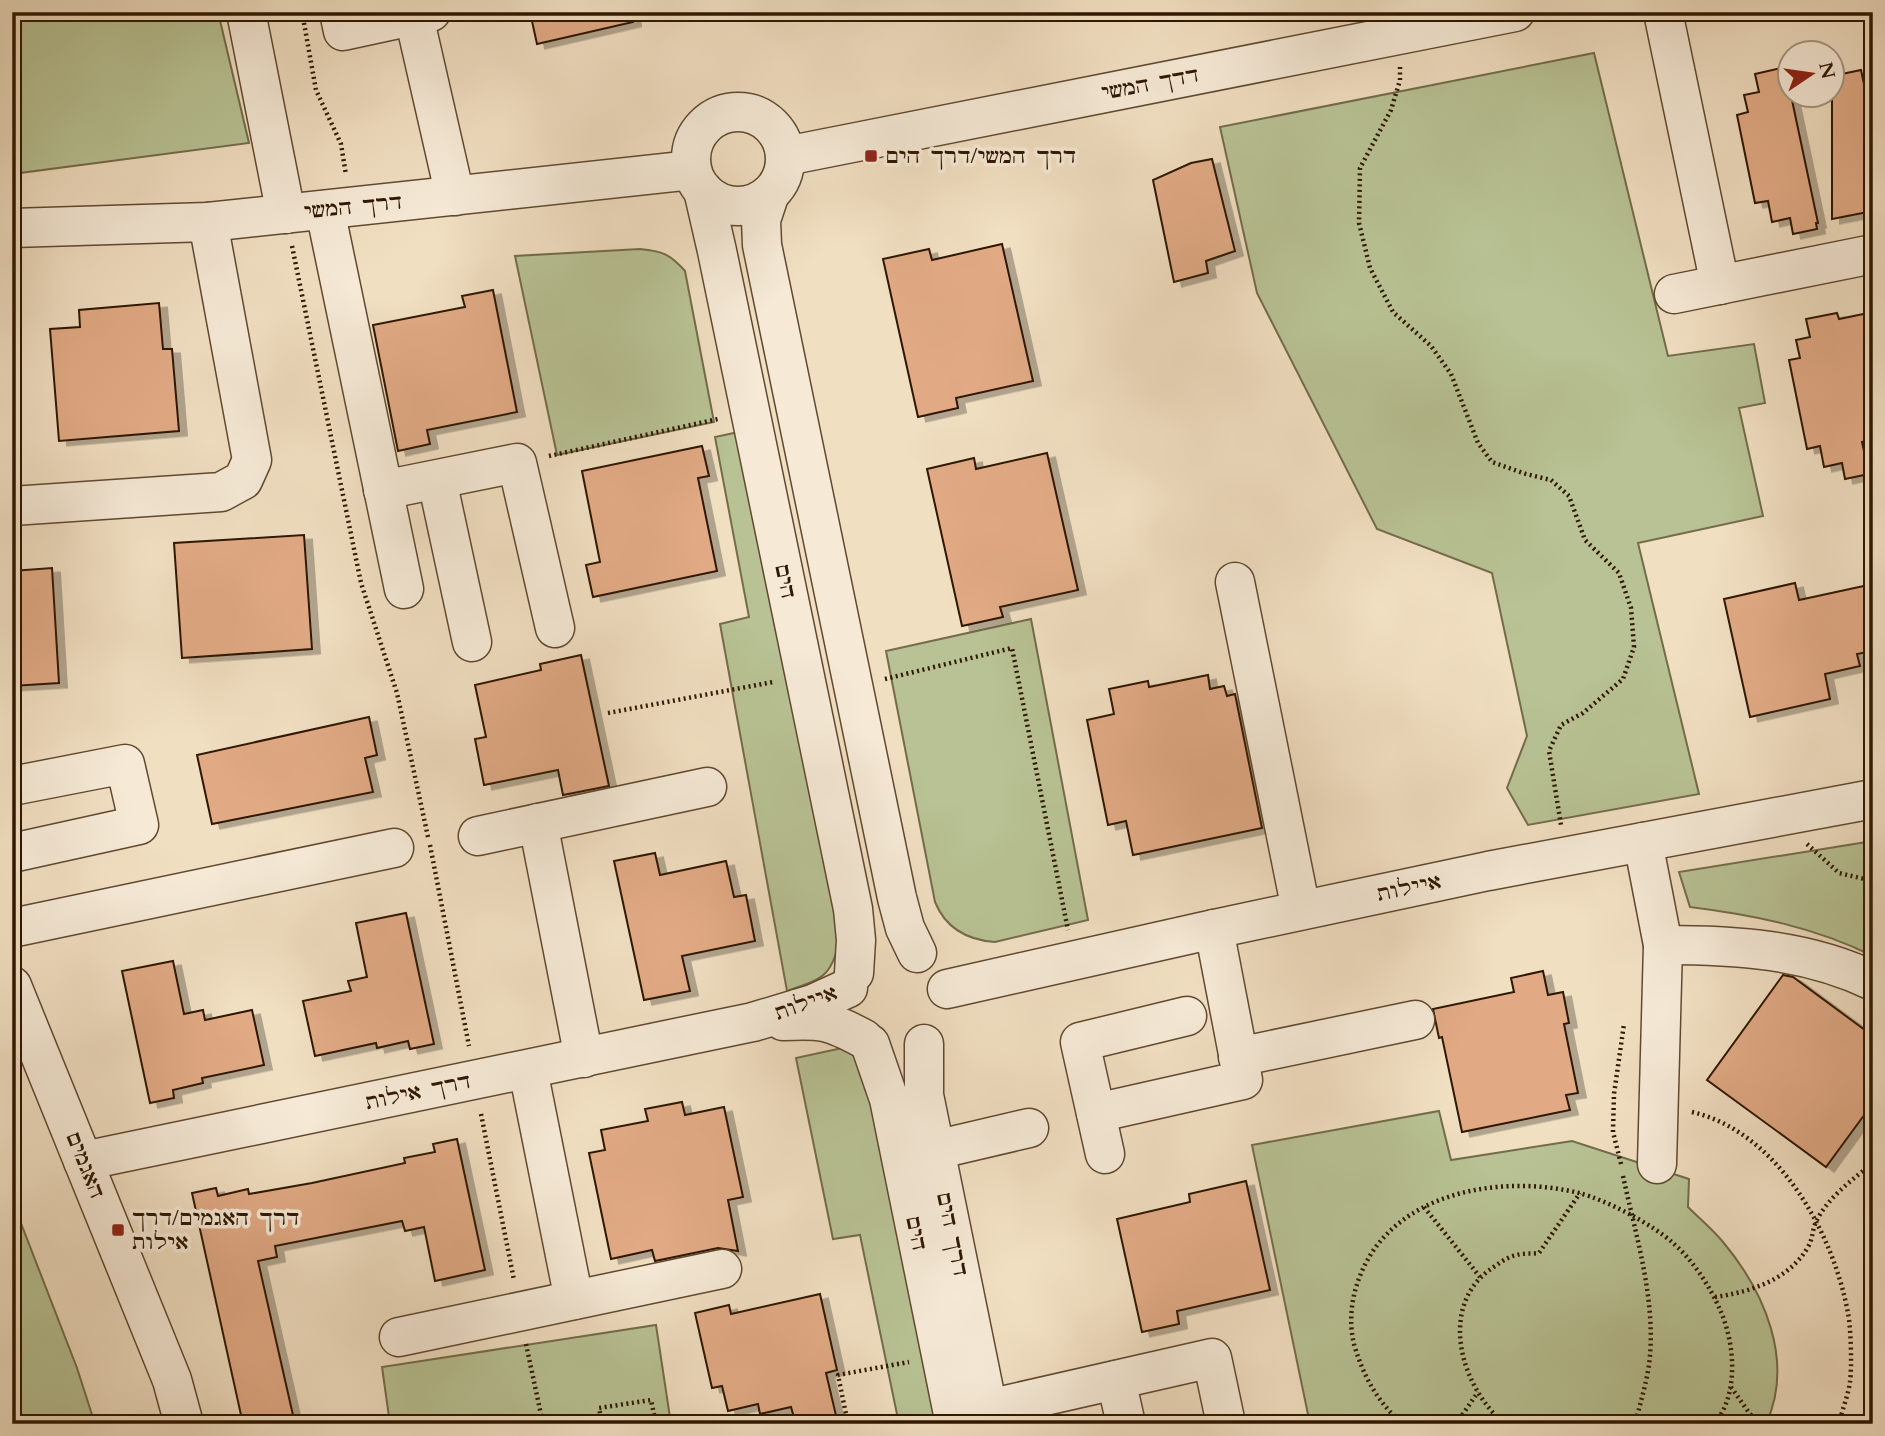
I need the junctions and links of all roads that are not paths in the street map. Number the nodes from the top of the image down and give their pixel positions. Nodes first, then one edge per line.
1 (246, 12) edge
2 (339, 12) edge
3 (1515, 12) edge
4 (1663, 12) edge
5 (419, 13) edge
6 (786, 156) junction
7 (697, 180) junction
8 (455, 196) junction
9 (769, 196) junction
10 (337, 208) junction
11 (286, 214) junction
12 (208, 222) junction
13 (12, 228) edge
14 (1873, 254) edge
15 (1720, 285) junction
16 (1674, 293) dead end
17 (437, 480) junction
18 (383, 490) junction
19 (13, 504) edge
20 (1235, 582) dead end
21 (404, 589) dead end
22 (555, 628) dead end
23 (472, 642) dead end
24 (12, 786) edge
25 (707, 788) dead end
26 (1873, 799) edge
27 (538, 823) junction
28 (478, 836) dead end
29 (1643, 842) junction
30 (394, 848) dead end
31 (12, 853) edge
32 (1301, 910) junction
33 (12, 928) edge
34 (1214, 929) junction
35 (1663, 945) junction
36 (917, 953) junction
37 (851, 980) junction
38 (1873, 981) edge
39 (12, 986) edge
40 (947, 989) junction
41 (1187, 1016) dead end
42 (1415, 1020) dead end
43 (753, 1022) junction
44 (867, 1041) junction
45 (924, 1044) junction
46 (1238, 1057) junction
47 (584, 1058) junction
48 (528, 1070) junction
49 (1096, 1113) junction
50 (1029, 1128) dead end
51 (935, 1150) junction
52 (1105, 1154) dead end
53 (83, 1161) junction
54 (1657, 1164) dead end
55 (722, 1269) dead end
56 (574, 1300) junction
57 (399, 1337) dead end
58 (1116, 1380) junction
59 (978, 1419) edge
60 (184, 1424) edge
61 (1126, 1424) edge
62 (1226, 1424) edge

1 - 11 street
2 - 5 street
3 - 6 street, דדך המשי
4 - 15 street
5 - 8 street
6 - 7 street
6 - 9 street
7 - 8 street, דרך המשי
7 - 9 street
7 - 37 street, הים
8 - 10 street, דרך המשי
9 - 36 street
10 - 11 street, דרך המשי
10 - 18 street
11 - 12 street, דרך המשי
12 - 13 street, דרך המשי
12 - 19 street
14 - 15 street
15 - 16 street
17 - 18 street
17 - 22 street
17 - 23 street
18 - 21 street
20 - 32 street
24 - 31 street
25 - 27 street
26 - 29 street, איילות
27 - 28 street
27 - 47 street
29 - 32 street, איילות
29 - 35 street
30 - 33 street
32 - 34 street, איילות
34 - 40 street, איילות
34 - 46 street
35 - 38 street
35 - 54 street
36 - 37 street
36 - 40 street
37 - 43 street, איילות
37 - 44 street
39 - 53 street, האגמים
40 - 45 street
41 - 49 street
42 - 46 street
43 - 44 street, איילות
43 - 47 street, דרך אילות
44 - 45 street
44 - 59 street, הים
45 - 51 street, דרך הים
46 - 49 street
47 - 48 street, דרך אילות
48 - 53 street, דרך אילות
48 - 56 street
49 - 52 street
50 - 51 street
51 - 59 street, דרך הים
53 - 60 street, האגמים
55 - 56 street
56 - 57 street
58 - 59 street
58 - 61 street
58 - 62 street

